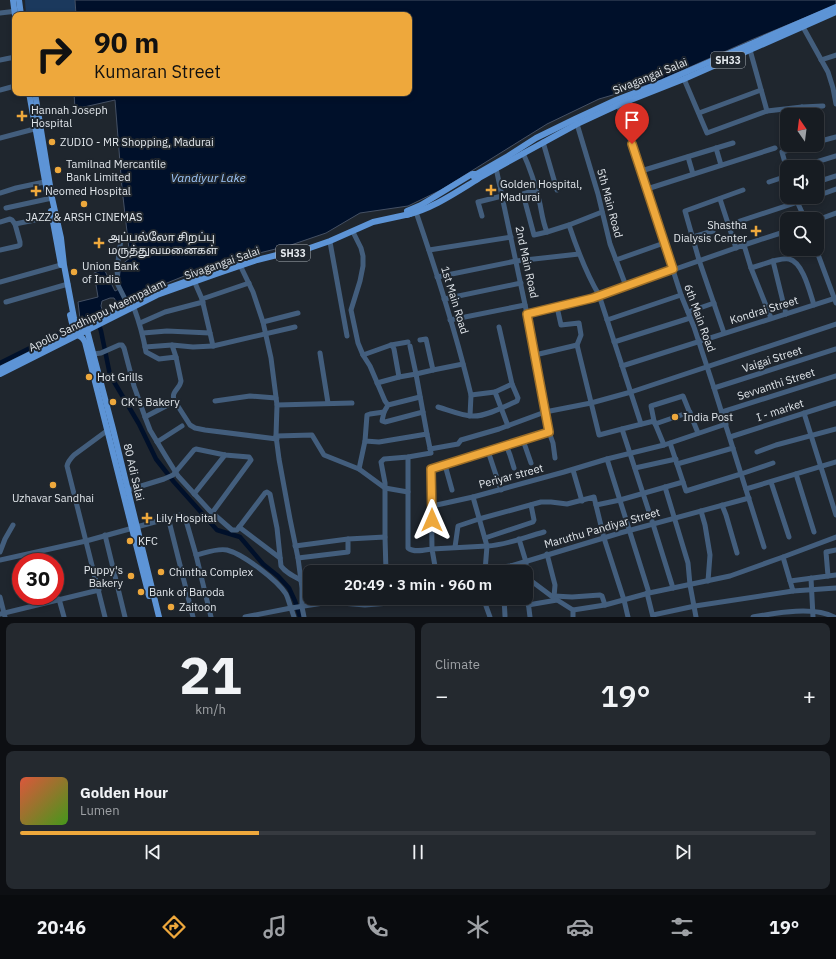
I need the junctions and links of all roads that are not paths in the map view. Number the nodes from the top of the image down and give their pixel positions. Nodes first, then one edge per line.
1 (13, 0) edge
2 (19, 0) edge
3 (836, 6) edge
4 (18, 12) edge
5 (18, 12) edge
6 (836, 12) edge
7 (0, 13) edge
8 (12, 13) edge
9 (804, 27) junction
10 (750, 50) junction
11 (836, 55) edge
12 (12, 58) edge
13 (0, 60) edge
14 (821, 60) junction
15 (684, 79) junction
16 (833, 84) edge
17 (12, 87) edge
18 (0, 90) edge
19 (761, 90) junction
20 (30, 96) edge
21 (35, 96) edge
22 (617, 103) junction
23 (836, 104) edge
24 (823, 106) dead end
25 (802, 107) joint
26 (767, 111) junction
27 (699, 113) junction
28 (578, 124) junction
29 (38, 128) junction
30 (836, 137) edge
31 (0, 138) edge
32 (824, 140) edge
33 (543, 142) junction
34 (733, 143) dead end
35 (716, 148) junction
36 (775, 148) dead end
37 (523, 153) junction
38 (836, 156) edge
39 (688, 157) junction
40 (823, 160) edge
41 (721, 165) junction
42 (496, 168) junction
43 (641, 171) junction
44 (693, 174) junction
45 (477, 176) junction
46 (836, 176) edge
47 (780, 178) edge
48 (824, 180) edge
49 (48, 181) junction
50 (769, 182) dead end
51 (647, 189) junction
52 (836, 189) edge
53 (536, 190) junction
54 (557, 190) dead end
55 (743, 190) dead end
56 (0, 193) edge
57 (824, 193) edge
58 (502, 196) junction
59 (51, 199) junction
60 (720, 199) junction
61 (794, 204) edge
62 (6, 208) dead end
63 (602, 212) junction
64 (412, 213) junction
65 (836, 213) edge
66 (54, 216) junction
67 (482, 216) dead end
68 (824, 217) edge
69 (0, 222) edge
70 (15, 224) junction
71 (569, 225) junction
72 (728, 225) junction
73 (353, 232) junction
74 (547, 232) junction
75 (713, 232) dead end
76 (780, 233) edge
77 (511, 237) junction
78 (693, 238) junction
79 (121, 239) dead end
80 (330, 242) junction
81 (664, 243) junction
82 (744, 245) junction
83 (736, 248) junction
84 (0, 250) edge
85 (429, 250) junction
86 (579, 254) junction
87 (819, 256) edge
88 (616, 260) junction
89 (699, 260) junction
90 (516, 261) junction
91 (773, 262) junction
92 (62, 265) junction
93 (240, 265) junction
94 (751, 268) junction
95 (673, 269) junction
96 (437, 277) junction
97 (0, 282) edge
98 (194, 283) junction
99 (249, 283) junction
100 (521, 283) junction
101 (66, 284) junction
102 (626, 286) junction
103 (681, 295) junction
104 (599, 296) junction
105 (444, 299) junction
106 (836, 300) edge
107 (203, 301) junction
108 (6, 302) dead end
109 (714, 303) junction
110 (525, 305) junction
111 (814, 305) junction
112 (557, 307) junction
113 (131, 308) junction
114 (688, 312) junction
115 (298, 313) dead end
116 (527, 314) junction
117 (786, 314) junction
118 (690, 318) junction
119 (771, 318) junction
120 (450, 320) junction
121 (607, 320) junction
122 (262, 322) junction
123 (140, 323) junction
124 (836, 324) edge
125 (294, 326) dead end
126 (499, 327) dead end
127 (85, 329) junction
128 (143, 333) junction
129 (210, 333) junction
130 (724, 333) junction
131 (265, 334) junction
132 (347, 336) dead end
133 (420, 340) dead end
134 (699, 341) junction
135 (614, 342) junction
136 (172, 345) junction
137 (391, 345) junction
138 (213, 346) junction
139 (577, 346) junction
140 (145, 347) junction
141 (836, 349) edge
142 (320, 353) dead end
143 (94, 354) junction
144 (363, 355) junction
145 (535, 355) junction
146 (176, 358) junction
147 (463, 364) junction
148 (622, 366) junction
149 (707, 367) junction
150 (433, 370) junction
151 (0, 373) edge
152 (416, 374) junction
153 (836, 376) edge
154 (399, 378) junction
155 (377, 383) junction
156 (512, 384) junction
157 (714, 388) junction
158 (495, 392) junction
159 (631, 392) junction
160 (471, 395) junction
161 (420, 397) junction
162 (276, 398) junction
163 (216, 401) dead end
164 (352, 403) dead end
165 (591, 403) junction
166 (836, 403) edge
167 (328, 404) junction
168 (168, 405) dead end
169 (276, 405) junction
170 (388, 405) junction
171 (438, 407) dead end
172 (502, 408) junction
173 (384, 412) junction
174 (423, 412) junction
175 (545, 412) junction
176 (690, 412) junction
177 (722, 412) junction
178 (804, 413) junction
179 (470, 416) junction
180 (145, 417) junction
181 (655, 422) junction
182 (641, 424) junction
183 (726, 424) junction
184 (182, 426) dead end
185 (508, 426) junction
186 (111, 429) junction
187 (622, 429) junction
188 (836, 429) edge
189 (549, 432) junction
190 (698, 433) junction
191 (427, 434) junction
192 (812, 435) junction
193 (277, 437) junction
194 (730, 437) junction
195 (365, 440) junction
196 (523, 440) junction
197 (157, 442) junction
198 (670, 443) junction
199 (506, 445) junction
200 (664, 445) junction
201 (733, 448) junction
202 (430, 449) junction
203 (488, 451) junction
204 (757, 452) dead end
205 (225, 454) junction
206 (630, 454) junction
207 (408, 457) junction
208 (555, 458) dead end
209 (608, 460) junction
210 (676, 462) junction
211 (836, 462) edge
212 (531, 463) dead end
213 (773, 463) dead end
214 (445, 464) junction
215 (821, 466) junction
216 (514, 468) dead end
217 (635, 468) junction
218 (359, 469) junction
219 (573, 470) junction
220 (174, 474) junction
221 (741, 474) junction
222 (796, 474) junction
223 (683, 482) junction
224 (771, 482) junction
225 (665, 487) junction
226 (385, 488) junction
227 (746, 489) junction
228 (452, 490) dead end
229 (501, 490) junction
230 (125, 491) junction
231 (408, 492) junction
232 (643, 493) junction
233 (194, 494) junction
234 (473, 497) junction
235 (749, 498) junction
236 (620, 500) junction
237 (582, 501) junction
238 (531, 505) junction
239 (596, 505) junction
240 (722, 505) junction
241 (432, 506) junction
242 (700, 511) junction
243 (212, 513) junction
244 (836, 515) edge
245 (168, 517) junction
246 (675, 518) junction
247 (479, 519) junction
248 (653, 524) junction
249 (13, 525) dead end
250 (134, 527) junction
251 (238, 527) junction
252 (630, 530) junction
253 (544, 532) dead end
254 (814, 532) dead end
255 (105, 536) junction
256 (385, 537) junction
257 (789, 537) dead end
258 (836, 537) edge
259 (485, 538) junction
260 (604, 538) junction
261 (348, 539) junction
262 (519, 539) junction
263 (86, 541) junction
264 (295, 546) junction
265 (487, 546) junction
266 (455, 547) junction
267 (764, 547) dead end
268 (432, 549) junction
269 (836, 550) edge
270 (0, 552) edge
271 (737, 553) dead end
272 (547, 554) junction
273 (196, 555) junction
274 (783, 556) junction
275 (280, 558) junction
276 (298, 558) junction
277 (0, 560) edge
278 (526, 562) junction
279 (386, 565) edge
280 (435, 565) edge
281 (485, 565) edge
282 (515, 565) edge
283 (836, 575) edge
284 (828, 576) junction
285 (810, 578) junction
286 (301, 580) junction
287 (708, 581) junction
288 (790, 581) junction
289 (533, 582) edge
290 (690, 585) junction
291 (673, 588) junction
292 (836, 588) edge
293 (99, 590) junction
294 (811, 590) junction
295 (793, 591) junction
296 (648, 593) junction
297 (0, 597) edge
298 (64, 598) edge
299 (555, 598) junction
300 (624, 600) junction
301 (533, 604) edge
302 (37, 605) edge
303 (61, 605) edge
304 (313, 605) edge
305 (486, 605) edge
306 (504, 605) edge
307 (528, 605) edge
308 (604, 605) junction
309 (694, 606) junction
310 (301, 607) junction
311 (292, 608) junction
312 (573, 610) junction
313 (3, 614) edge
314 (813, 614) edge
315 (653, 616) edge
316 (64, 617) edge
317 (105, 617) edge
318 (126, 617) edge
319 (155, 617) edge
320 (159, 617) edge
321 (193, 617) edge
322 (211, 617) edge
323 (245, 617) edge
324 (294, 617) edge
325 (304, 617) edge
326 (490, 617) edge
327 (505, 617) edge
328 (530, 617) edge
329 (573, 617) edge
330 (628, 617) edge
331 (696, 617) edge
332 (753, 617) edge
333 (834, 617) edge

1 - 4 main road
2 - 5 main road
3 - 22 main road, Sivagangai Salai / SH33
6 - 9 main road, Sivagangai Salai / SH33
7 - 8 street
9 - 10 main road, Sivagangai Salai / SH33
9 - 14 street
10 - 15 main road, Sivagangai Salai / SH33
10 - 19 street
11 - 14 street
12 - 13 street
14 - 16 street
15 - 22 main road, Sivagangai Salai / SH33
15 - 27 street
16 - 23 street
17 - 18 street
19 - 26 street
19 - 27 street
20 - 29 main road, 80 Adi Salai
21 - 29 main road, 80 Adi Salai
22 - 28 main road, Sivagangai Salai / SH33
22 - 43 street, 6th Main Road
22 - 45 main road, Sivagangai Salai / SH33
24 - 25 street
25 - 26 street
26 - 27 street
28 - 33 main road, Sivagangai Salai / SH33
28 - 63 street, 5th Main Road
29 - 31 street
29 - 49 main road, 80 Adi Salai
30 - 32 street
33 - 37 main road, Sivagangai Salai / SH33
33 - 54 street
34 - 35 street
35 - 39 street
35 - 41 street
36 - 41 street
37 - 42 main road, Sivagangai Salai / SH33
37 - 53 street
38 - 40 street
39 - 43 street
39 - 44 street
41 - 44 street
42 - 45 main road, Sivagangai Salai / SH33
42 - 58 street, 2nd Main Road
43 - 51 street, 6th Main Road
44 - 51 street
45 - 64 main road, Sivagangai Salai / SH33
45 - 93 main road, Sivagangai Salai / SH33
46 - 48 street
47 - 50 street
49 - 56 street
49 - 59 main road, 80 Adi Salai
51 - 81 street, 6th Main Road
52 - 57 street
53 - 74 street
53 - 74 street
55 - 60 street
58 - 67 street
58 - 77 street, 2nd Main Road
59 - 62 street
59 - 66 main road, 80 Adi Salai
60 - 72 street
60 - 78 street
61 - 72 street
63 - 71 street
63 - 88 street, 5th Main Road
64 - 73 main road, Sivagangai Salai / SH33
64 - 85 street, 1st Main Road
64 - 151 main road, Apollo Sandhippu Maempalam, bridge
65 - 68 street
66 - 70 street
66 - 92 main road, 80 Adi Salai
69 - 70 street
70 - 84 street
71 - 74 street
71 - 86 street
72 - 83 street
73 - 80 main road, Sivagangai Salai / SH33
73 - 144 street
75 - 78 street
76 - 82 street
77 - 85 street
77 - 90 street, 2nd Main Road
78 - 89 street
79 - 113 street
80 - 93 main road, Sivagangai Salai / SH33
80 - 132 street
81 - 88 street
81 - 95 street, 6th Main Road
82 - 83 street
82 - 94 street
83 - 89 street
85 - 96 street, 1st Main Road
86 - 90 street
86 - 104 street
87 - 106 street
88 - 102 street, 5th Main Road
89 - 95 street
89 - 109 street
90 - 96 street
90 - 100 street, 2nd Main Road
91 - 94 street
91 - 111 street
91 - 117 street
92 - 97 street
92 - 101 main road, 80 Adi Salai
93 - 98 main road, Sivagangai Salai / SH33
93 - 99 street
93 - 113 main road, Sivagangai Salai / SH33
94 - 119 street
95 - 102 street
95 - 103 street, 6th Main Road
96 - 105 street, 1st Main Road
98 - 107 street
98 - 113 main road, Sivagangai Salai / SH33
99 - 107 street
99 - 122 street
100 - 105 street
100 - 110 street, 2nd Main Road
101 - 108 street
101 - 127 main road, 80 Adi Salai
102 - 104 street
103 - 114 street, 6th Main Road
103 - 121 street
104 - 112 street
104 - 121 street
105 - 120 street, 1st Main Road
106 - 111 street, Kondrai Street
107 - 123 street
107 - 129 street
109 - 114 street
109 - 130 street
110 - 116 street, 2nd Main Road
110 - 120 street
111 - 117 street, Kondrai Street
112 - 116 street
112 - 139 street
113 - 123 street
113 - 127 main road, Sivagangai Salai / SH33, bridge
114 - 118 street, 6th Main Road
115 - 122 street
116 - 145 street, 2nd Main Road
117 - 119 street, Kondrai Street
118 - 134 street, 6th Main Road
118 - 135 street
119 - 130 street, Kondrai Street
120 - 147 street, 1st Main Road
121 - 135 street
122 - 131 street
123 - 128 street
124 - 149 street
125 - 131 street
126 - 156 street
127 - 143 main road, 80 Adi Salai
127 - 151 main road, Sivagangai Salai
127 - 186 main road, 80 Adi Salai
128 - 129 street
128 - 140 street
129 - 138 street
130 - 134 street, Kondrai Street
131 - 138 street
131 - 162 street
133 - 150 street
134 - 148 street, Kondrai Street
134 - 149 street, 6th Main Road
135 - 148 street
136 - 138 street
136 - 140 street
136 - 146 street
137 - 144 street
137 - 152 street
137 - 154 street
139 - 145 street
139 - 165 street
140 - 146 street
141 - 157 street, Vaigai Street
142 - 167 street
143 - 180 street
143 - 186 main road, 80 Adi Salai
144 - 155 street
145 - 175 street, 2nd Main Road
146 - 193 street
147 - 150 street
147 - 160 street, 1st Main Road
148 - 159 street
149 - 157 street, 6th Main Road
149 - 159 street
150 - 152 street
152 - 154 street
152 - 161 street
153 - 177 street, Sevvanthi Street
154 - 155 street
155 - 170 street
156 - 158 street
156 - 172 street
157 - 177 street, 6th Main Road
158 - 160 street
158 - 172 street
159 - 165 street
159 - 182 street
160 - 179 street, 1st Main Road
161 - 170 street
161 - 174 street
162 - 163 street
162 - 169 street
164 - 167 street
165 - 175 street
165 - 187 street
166 - 178 street, I - market
167 - 169 street
168 - 180 street
169 - 193 street
170 - 173 street
171 - 179 street
172 - 179 street
172 - 185 street
173 - 174 street
173 - 195 street
174 - 191 street
175 - 185 street
175 - 189 street, 2nd Main Road
176 - 181 street
176 - 181 street
176 - 190 street
177 - 183 street, 6th Main Road
178 - 192 street, I - market
178 - 194 street, I - market
180 - 197 street
181 - 182 street
181 - 200 street
182 - 187 street
183 - 190 street, Periyar street
183 - 194 street, 6th Main Road
184 - 197 street
185 - 202 street
186 - 230 main road, 80 Adi Salai
186 - 263 street
187 - 206 street
188 - 192 street
189 - 196 street
189 - 208 street, 2nd Main Road
190 - 198 street, Periyar street
191 - 195 street
191 - 202 street
192 - 204 street
192 - 215 street, I - market
193 - 218 street
193 - 264 street
194 - 201 street, 6th Main Road
195 - 218 street
196 - 199 street
196 - 212 street
197 - 220 street
198 - 200 street, Periyar street
198 - 210 street
199 - 203 street
199 - 216 street
200 - 206 street, Periyar street
201 - 210 street
201 - 221 street, 6th Main Road
202 - 207 street
203 - 214 street
203 - 229 street
205 - 220 street
205 - 233 street
205 - 243 street
206 - 209 street, Periyar street
206 - 217 street
207 - 226 street
207 - 231 street
209 - 219 street, Periyar street
209 - 236 street
210 - 217 street
210 - 223 street
211 - 215 street
213 - 221 street
214 - 228 street
214 - 241 street
215 - 222 street
215 - 244 street, I - market
217 - 232 street
218 - 226 street
219 - 229 street, Periyar street
219 - 237 street
220 - 230 street
220 - 233 street
221 - 223 street
221 - 227 street, 6th Main Road
222 - 224 street
222 - 254 street
223 - 225 street
224 - 227 street
224 - 257 street
225 - 232 street
225 - 246 street
226 - 231 street
226 - 256 street
227 - 235 street, 6th Main Road
229 - 234 street, Periyar street
230 - 250 main road, 80 Adi Salai
231 - 268 street
232 - 236 street
232 - 248 street
233 - 243 street
234 - 241 street, Periyar street
234 - 247 street, Periyar street
235 - 240 street, Maruthu Pandiyar Street
235 - 267 street
236 - 239 street
236 - 252 street
237 - 238 street
237 - 239 street
238 - 247 street
238 - 259 street
239 - 260 street
240 - 242 street, Maruthu Pandiyar Street
240 - 271 street
241 - 268 street
242 - 246 street, Maruthu Pandiyar Street
242 - 287 street
243 - 251 street
245 - 250 street
245 - 273 street
245 - 321 street
246 - 248 street, Maruthu Pandiyar Street
246 - 290 street
247 - 259 street, Periyar street
247 - 266 street
248 - 252 street, Maruthu Pandiyar Street
248 - 291 street
249 - 270 street
250 - 255 street
250 - 319 main road, 80 Adi Salai
250 - 320 main road, 80 Adi Salai
251 - 275 street
251 - 275 street
252 - 260 street, Maruthu Pandiyar Street
252 - 296 street
253 - 262 street
255 - 263 street
255 - 318 street
256 - 261 street
256 - 279 street
258 - 274 street
259 - 265 street, Periyar street
260 - 272 street, Maruthu Pandiyar Street
260 - 300 street
261 - 264 street
261 - 276 street
262 - 265 street
262 - 278 street
263 - 277 street
263 - 293 street
264 - 276 street
265 - 266 street
265 - 281 street, Periyar street
266 - 268 street
268 - 280 street
269 - 284 street
272 - 278 street, Maruthu Pandiyar Street
272 - 299 street
273 - 311 street
273 - 322 street
274 - 287 street
274 - 288 street
275 - 286 street
276 - 286 street
278 - 282 street, Maruthu Pandiyar Street
283 - 284 street
284 - 285 street
285 - 288 street
285 - 294 street
286 - 310 street
287 - 290 street
288 - 295 street
289 - 299 street
290 - 291 street
290 - 309 street
291 - 296 street
292 - 294 street
293 - 298 street
293 - 317 street
294 - 295 street
294 - 314 street
295 - 309 street
296 - 300 street
296 - 315 street
297 - 313 street
299 - 301 street
299 - 308 street
299 - 312 street
300 - 308 street
300 - 330 street
302 - 313 street
303 - 316 street
304 - 310 street
305 - 326 street
306 - 327 street
307 - 328 street
308 - 312 street
309 - 315 street
309 - 331 street
310 - 311 street
310 - 325 street
311 - 323 street
311 - 324 street
312 - 329 street
314 - 332 street
314 - 333 street

